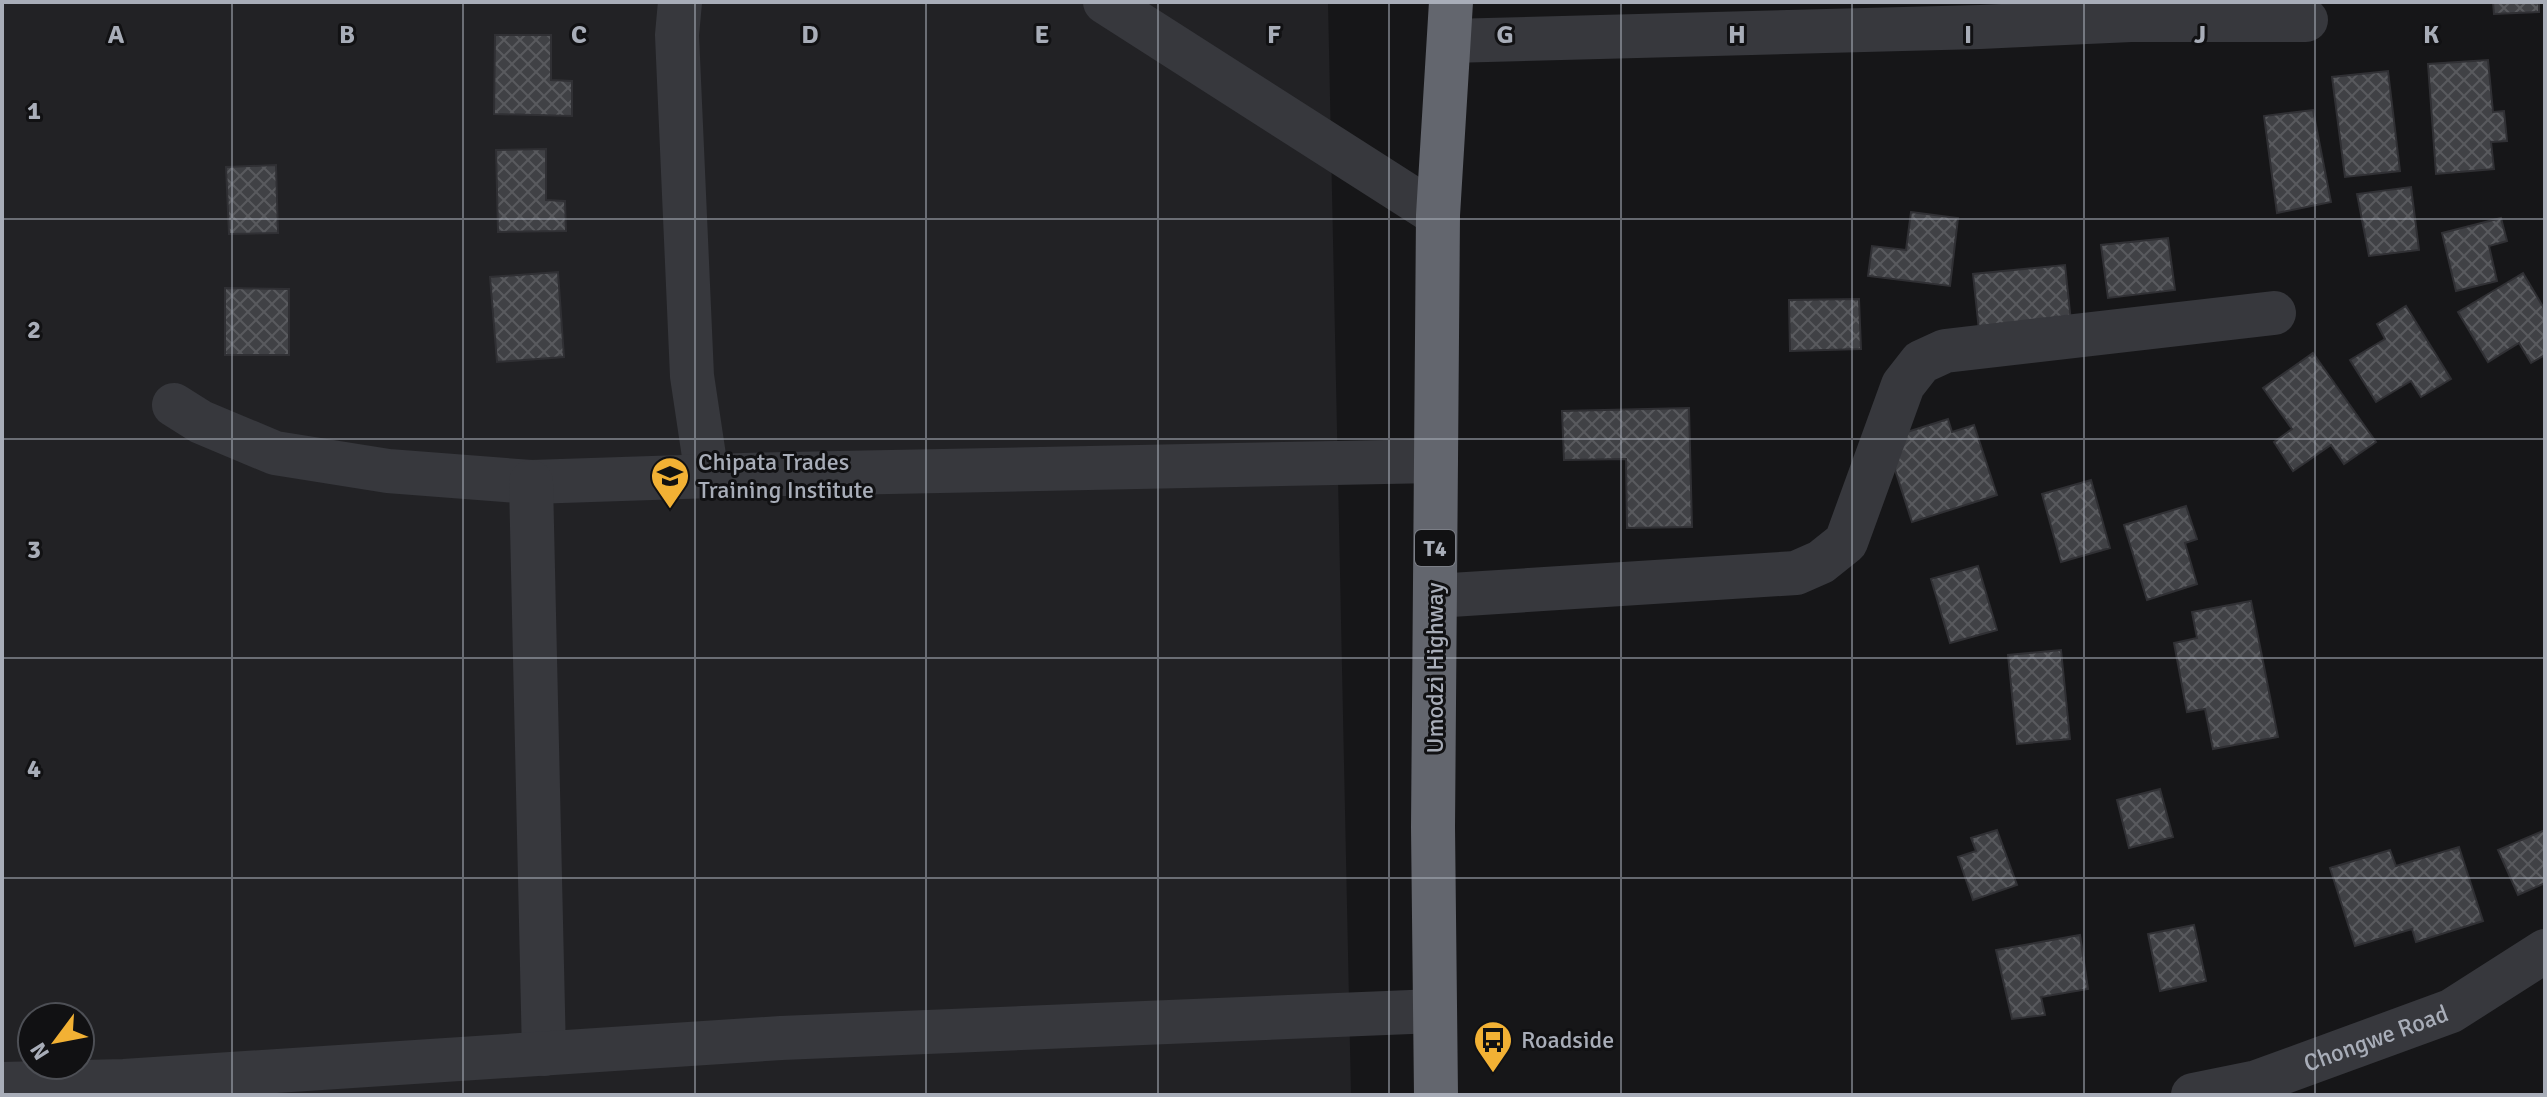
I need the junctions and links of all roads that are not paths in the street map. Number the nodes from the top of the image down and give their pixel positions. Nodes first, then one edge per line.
1 (680, 2) edge
2 (1105, 2) edge
3 (2306, 20) dead end
4 (1450, 22) edge
5 (1438, 215) junction
6 (2274, 313) dead end
7 (174, 405) dead end
8 (1436, 461) junction
9 (707, 476) junction
10 (531, 482) junction
11 (1435, 596) junction
12 (2545, 951) edge
13 (1435, 1011) junction
14 (544, 1054) junction
15 (2, 1084) edge
16 (1436, 1095) edge
17 (2193, 1095) edge

1 - 9 street
2 - 5 street
3 - 4 street
4 - 5 highway, Umodzi Highway / T4
5 - 8 highway, Umodzi Highway / T4
6 - 11 street
7 - 10 street
8 - 9 street
8 - 11 highway, Umodzi Highway / T4
9 - 10 street
10 - 14 street
11 - 13 highway, Umodzi Highway / T4
12 - 17 street, Chongwe Road
13 - 14 street
13 - 16 highway, Umodzi Highway / T4
14 - 15 street

